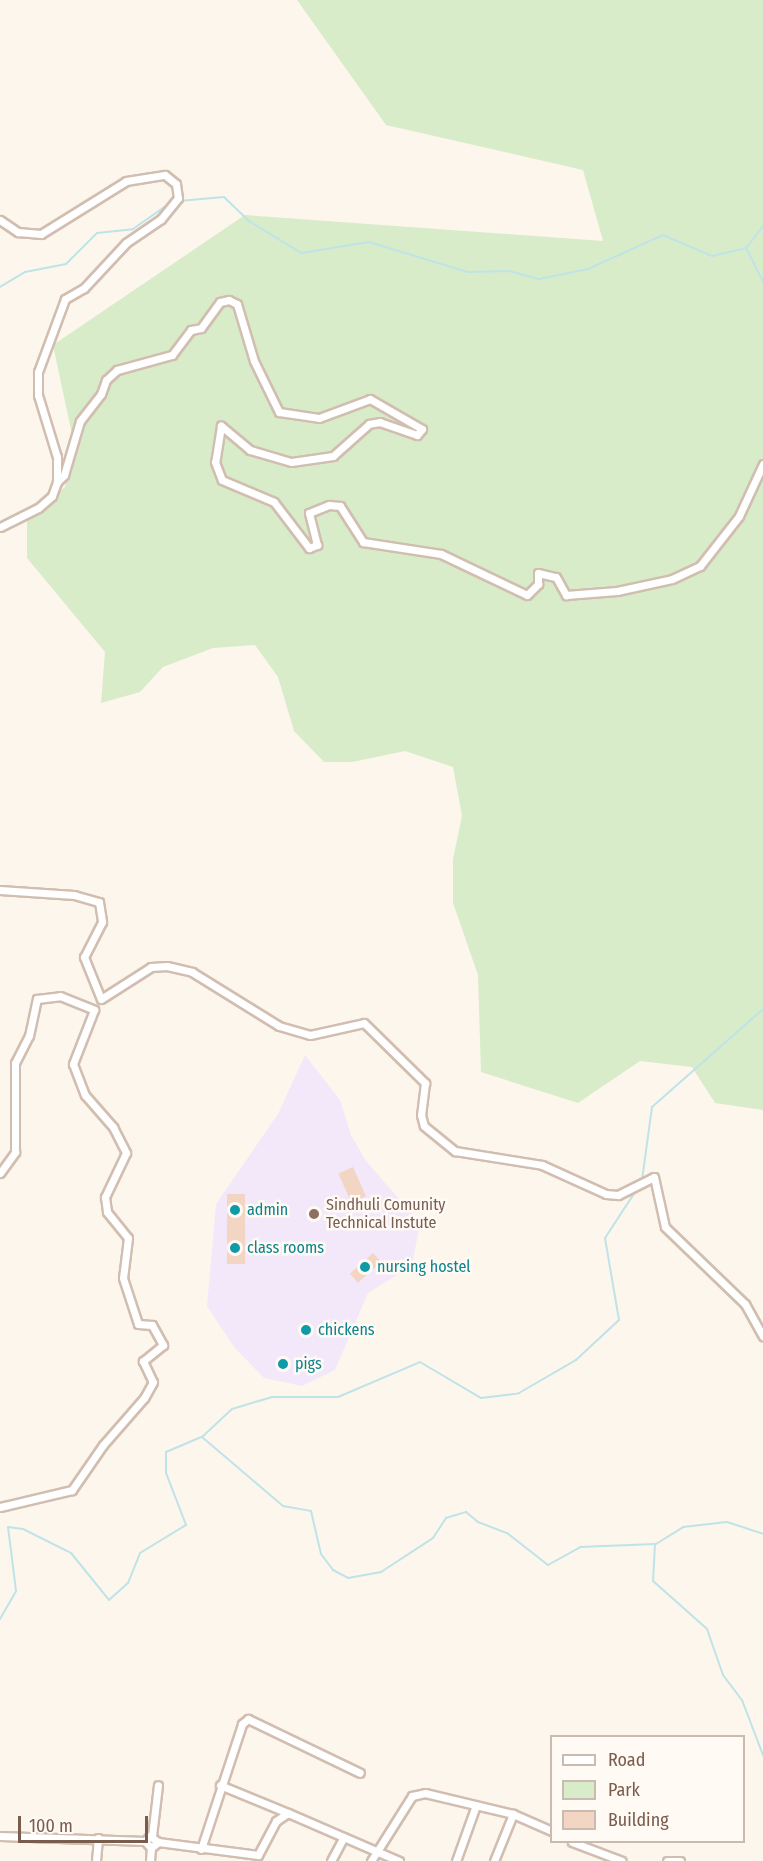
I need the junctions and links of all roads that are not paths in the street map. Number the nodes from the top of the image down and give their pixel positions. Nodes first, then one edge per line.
1 (0, 220) edge
2 (763, 464) edge
3 (57, 482) junction
4 (0, 527) edge
5 (0, 890) edge
6 (101, 999) junction
7 (94, 1010) junction
8 (0, 1173) edge
9 (763, 1336) edge
10 (0, 1507) edge
11 (360, 1773) dead end
12 (158, 1785) dead end
13 (220, 1785) junction
14 (476, 1805) junction
15 (288, 1813) junction
16 (513, 1814) junction
17 (550, 1830) edge
18 (0, 1836) edge
19 (152, 1836) junction
20 (344, 1837) junction
21 (98, 1838) junction
22 (145, 1841) junction
23 (158, 1842) junction
24 (575, 1843) edge
25 (151, 1848) junction
26 (201, 1849) junction
27 (375, 1850) junction
28 (257, 1858) edge
29 (96, 1861) edge
30 (150, 1861) edge
31 (331, 1861) edge
32 (371, 1861) edge
33 (399, 1861) edge
34 (456, 1861) edge
35 (494, 1861) edge
36 (622, 1861) edge
37 (667, 1861) edge
38 (680, 1861) edge

1 - 3 street
2 - 3 street
3 - 4 street
5 - 6 street
6 - 7 street
6 - 9 street
7 - 8 street
7 - 10 street
11 - 13 street
12 - 19 street
13 - 15 street
13 - 26 street
14 - 16 street
14 - 27 street
14 - 34 street
15 - 20 street
15 - 28 street
16 - 17 street
16 - 35 street
18 - 21 street
19 - 22 street
19 - 23 street
20 - 27 street
20 - 31 street
21 - 22 street
21 - 29 street
22 - 25 street
23 - 25 street
23 - 26 street
24 - 36 street
25 - 30 street
26 - 28 street
27 - 32 street
27 - 33 street
37 - 38 street

